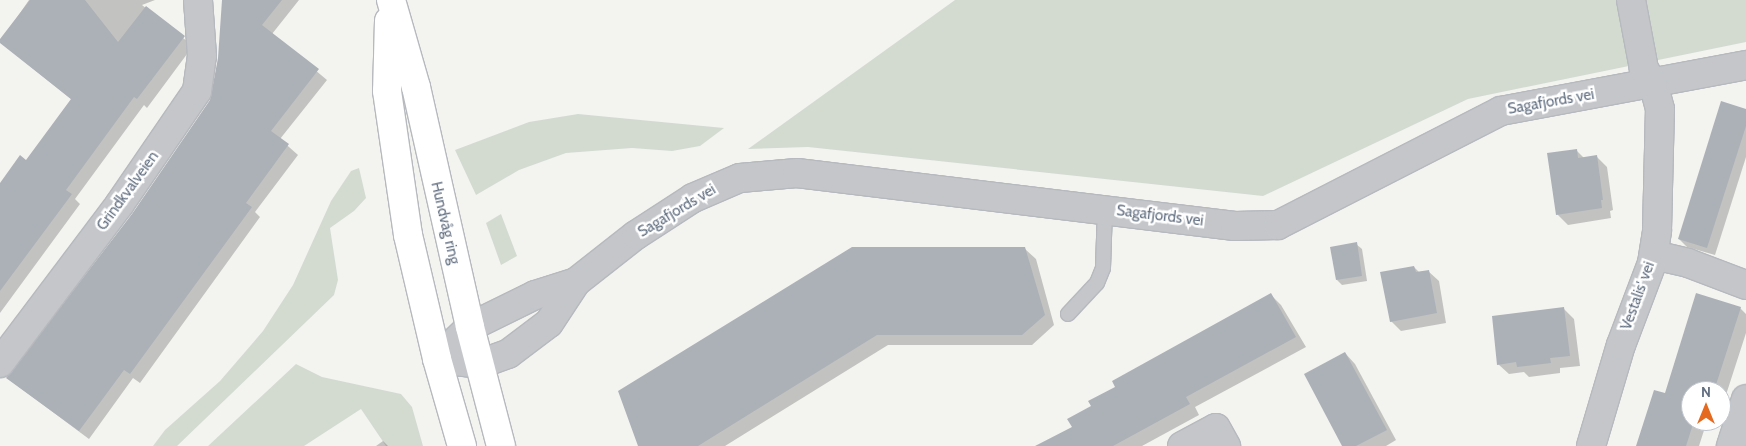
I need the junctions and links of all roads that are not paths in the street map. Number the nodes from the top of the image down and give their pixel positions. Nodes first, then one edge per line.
1 (198, 0) edge
2 (390, 0) edge
3 (1631, 0) edge
4 (1746, 65) edge
5 (1653, 83) junction
6 (1105, 208) junction
7 (1654, 255) junction
8 (576, 282) junction
9 (1746, 285) edge
10 (1068, 314) dead end
11 (470, 327) junction
12 (437, 359) junction
13 (0, 363) edge
14 (480, 364) junction
15 (1746, 399) edge
16 (462, 446) edge
17 (501, 446) edge
18 (1182, 446) edge
19 (1226, 446) edge
20 (1591, 446) edge
21 (1731, 446) edge

1 - 13 street, Grindkvalveien
2 - 11 main road, Hundvåg ring
2 - 12 main road, Hundvåg ring
3 - 5 street, Vestalis' vei
4 - 5 street, Sagafjords vei
5 - 6 street, Sagafjords vei
5 - 7 street, Vestalis' vei
6 - 8 street, Sagafjords vei
6 - 10 lane
7 - 9 street
7 - 20 street, Vestalis' vei
8 - 11 street, Sagafjords vei
8 - 14 street, Sagafjords vei
11 - 12 street, Sagafjords vei
11 - 14 main road, Hundvåg ring
12 - 14 street, Sagafjords vei
12 - 16 main road, Hundvåg ring
14 - 17 main road, Hundvåg ring
15 - 21 street
18 - 19 street

